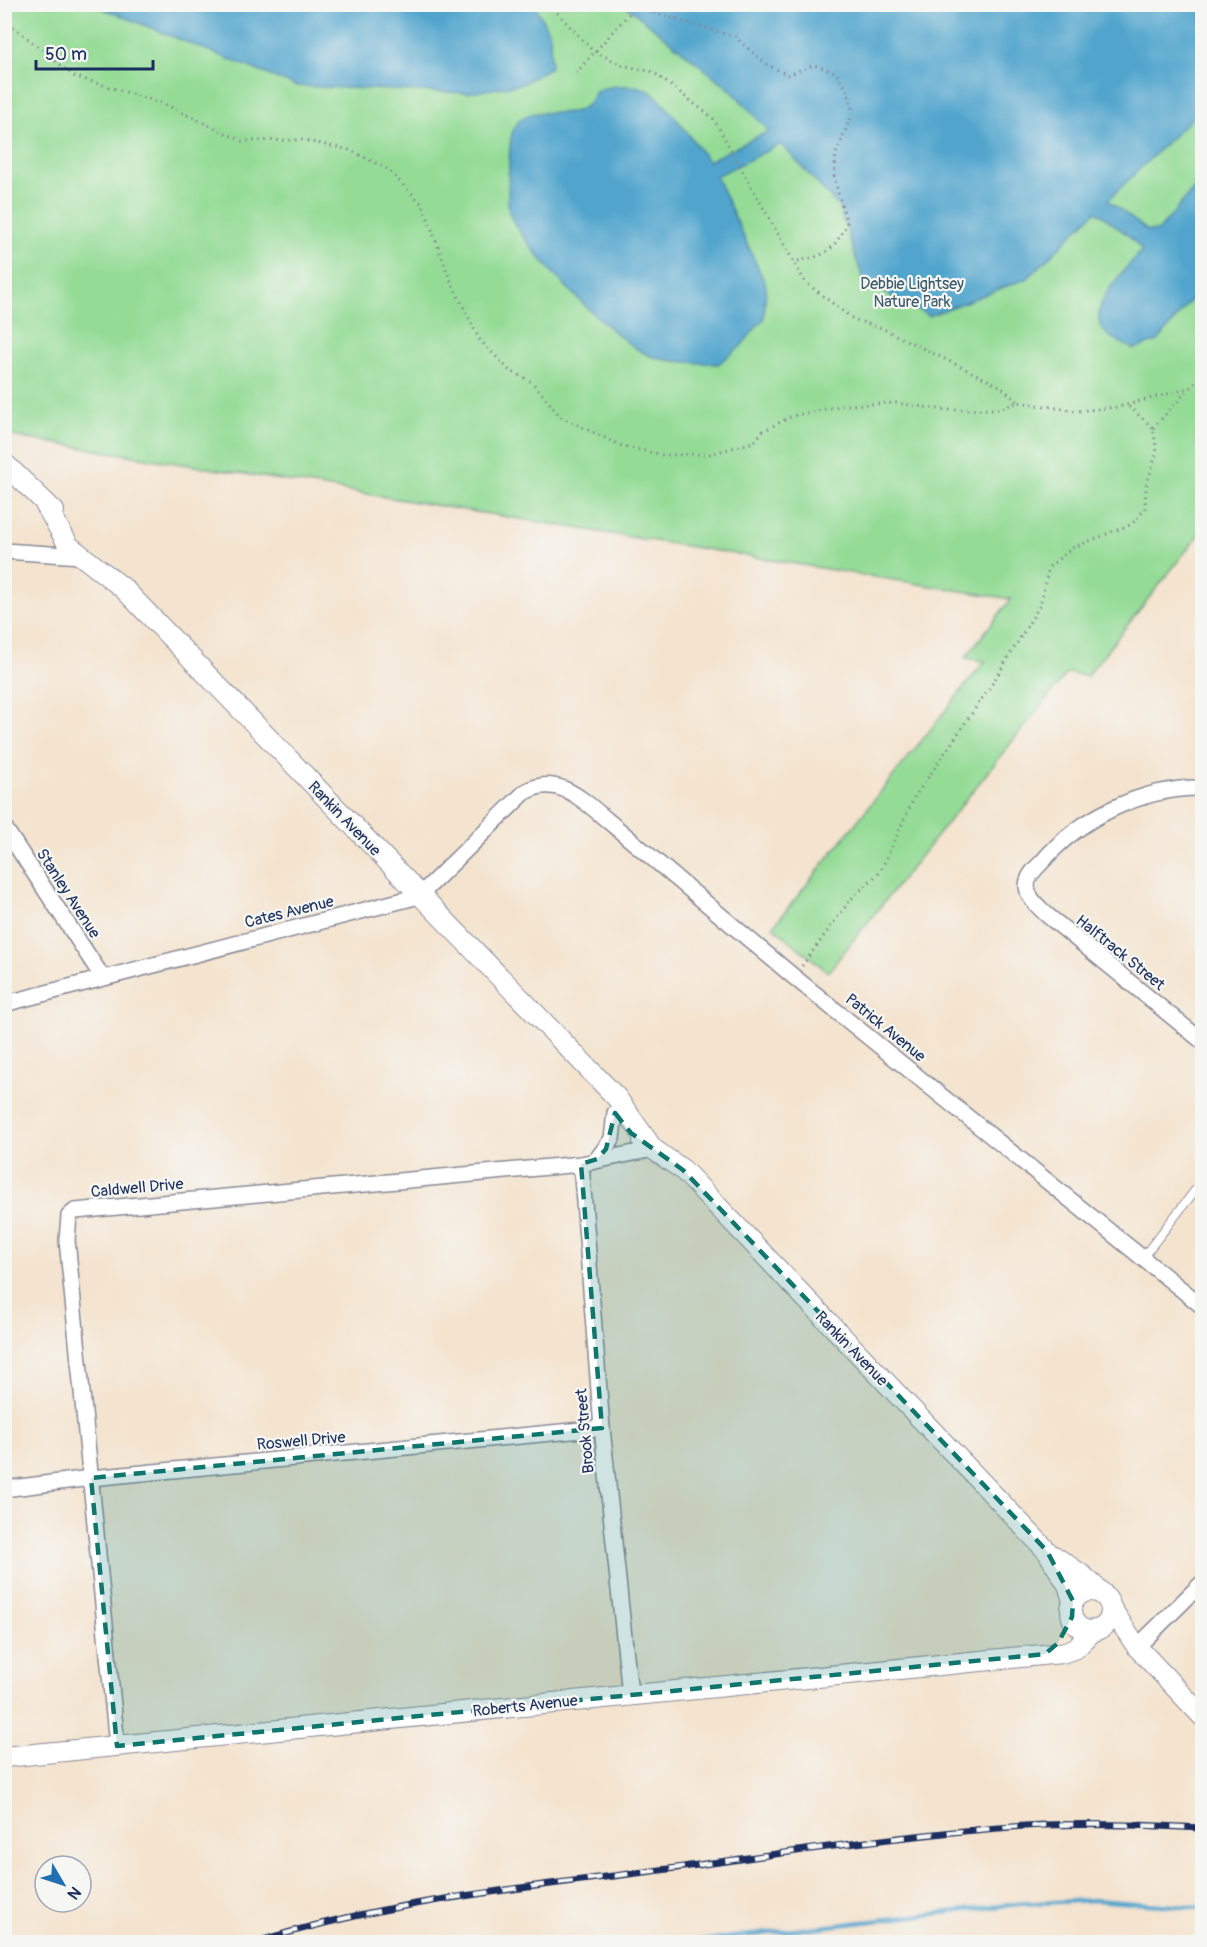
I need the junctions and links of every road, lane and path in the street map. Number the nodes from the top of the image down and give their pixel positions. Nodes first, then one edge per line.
1 (549, 4) edge
2 (681, 4) edge
3 (4, 19) edge
4 (676, 19) junction
5 (596, 52) junction
6 (576, 73) dead end
7 (792, 262) junction
8 (1203, 376) edge
9 (1190, 388) junction
10 (1018, 402) junction
11 (1127, 405) junction
12 (1153, 428) junction
13 (4, 463) edge
14 (4, 551) edge
15 (81, 556) junction
16 (544, 784) joint
17 (1203, 788) edge
18 (4, 827) edge
19 (419, 896) junction
20 (794, 977) junction
21 (103, 978) junction
22 (4, 1004) edge
23 (1203, 1041) edge
24 (604, 1088) junction
25 (615, 1113) junction
26 (653, 1149) junction
27 (597, 1159) junction
28 (581, 1164) junction
29 (1197, 1188) dead end
30 (1143, 1257) junction
31 (1203, 1306) edge
32 (602, 1428) junction
33 (91, 1478) junction
34 (4, 1489) edge
35 (1047, 1551) junction
36 (1203, 1583) edge
37 (1107, 1601) junction
38 (1073, 1609) junction
39 (1096, 1630) junction
40 (1137, 1647) junction
41 (1045, 1654) junction
42 (630, 1694) junction
43 (1203, 1716) edge
44 (117, 1746) junction
45 (4, 1757) edge
46 (991, 1937) dead end
47 (993, 1942) edge

1 - 5 path
2 - 4 path
3 - 10 path
4 - 5 path
4 - 7 path
5 - 6 path
5 - 7 path
7 - 10 path
8 - 9 path
9 - 11 path
9 - 12 path
10 - 11 path
11 - 12 path
12 - 20 path
13 - 15 street, Rankin Avenue
14 - 15 street
15 - 19 street, Rankin Avenue
16 - 19 street, Cates Avenue
16 - 20 street, Patrick Avenue
17 - 23 street, Halftrack Street
18 - 21 street, Stanley Avenue
19 - 21 street, Cates Avenue
19 - 24 street, Rankin Avenue
20 - 30 street, Patrick Avenue
21 - 22 street, Cates Avenue
24 - 25 street, Rankin Avenue
24 - 26 street, Rankin Avenue
25 - 26 street, Rankin Avenue
25 - 27 street
26 - 27 street, Caldwell Drive
26 - 35 street, Rankin Avenue
27 - 28 street, Caldwell Drive
28 - 32 street, Brook Street
28 - 33 street, Caldwell Drive
29 - 30 lane
30 - 31 street, Patrick Avenue
32 - 33 street, Roswell Drive
32 - 42 street, Brook Street
33 - 34 street, Roswell Drive
33 - 44 street, Caldwell Drive
35 - 37 street, Rankin Avenue
35 - 38 street, Rankin Avenue
36 - 40 street
37 - 38 street
37 - 39 street
37 - 40 street, Rankin Avenue
38 - 39 street
38 - 41 street
39 - 40 street, Rankin Avenue
39 - 41 street, Roberts Avenue
40 - 43 street, Rankin Avenue
41 - 42 street, Roberts Avenue
42 - 44 street, Roberts Avenue
44 - 45 street, Roberts Avenue
46 - 47 path

